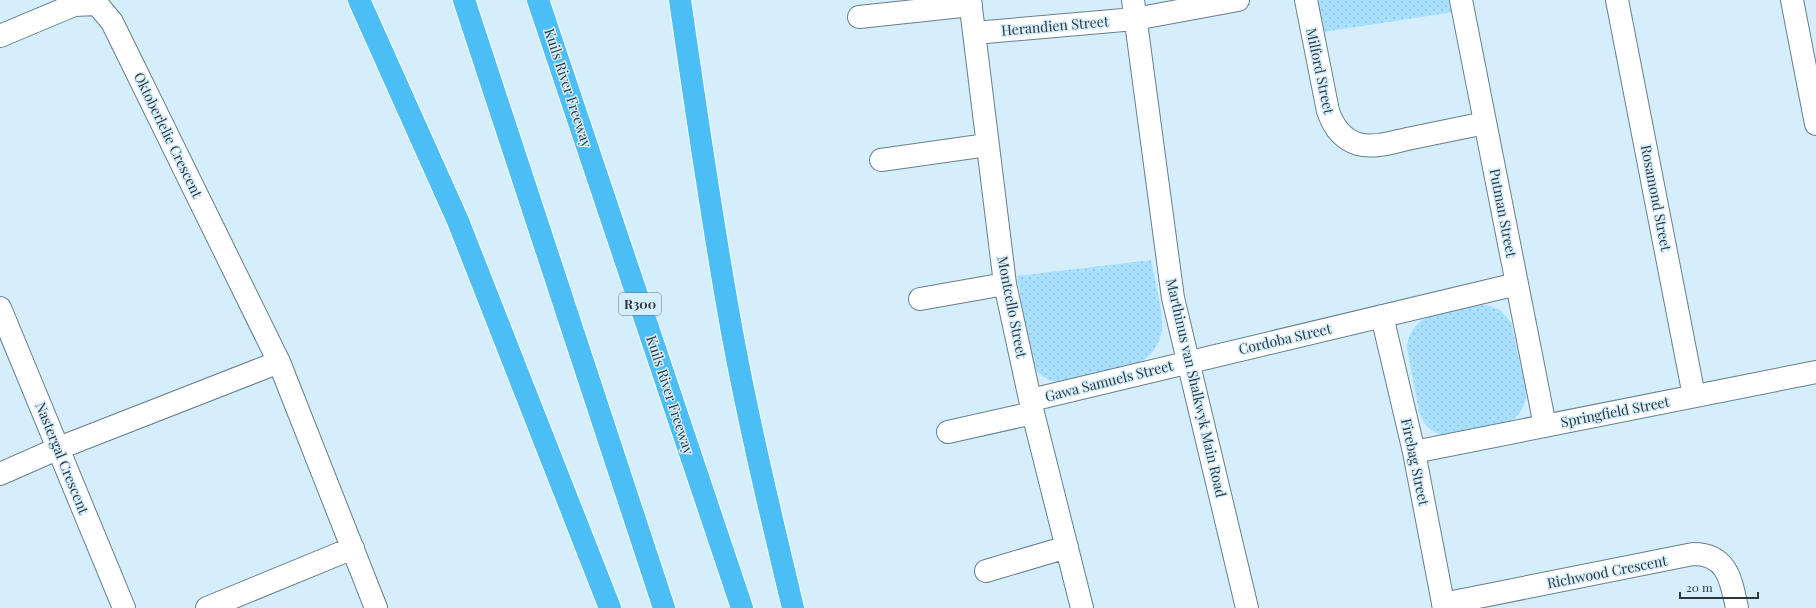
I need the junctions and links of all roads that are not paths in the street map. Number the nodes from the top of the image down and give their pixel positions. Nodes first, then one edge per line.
1 (359, 0) edge
2 (464, 0) edge
3 (538, 0) edge
4 (680, 0) edge
5 (1238, 0) edge
6 (1306, 0) edge
7 (1461, 0) edge
8 (1617, 0) edge
9 (1792, 0) edge
10 (971, 3) edge
11 (1134, 9) edge
12 (859, 17) dead end
13 (974, 33) junction
14 (0, 36) edge
15 (1485, 123) junction
16 (1816, 124) edge
17 (987, 144) junction
18 (881, 160) dead end
19 (1005, 284) junction
20 (1517, 284) junction
21 (920, 299) dead end
22 (0, 308) edge
23 (1382, 316) junction
24 (279, 362) junction
25 (1188, 362) junction
26 (1816, 372) edge
27 (1694, 396) junction
28 (1032, 406) junction
29 (1545, 426) junction
30 (948, 432) dead end
31 (59, 448) junction
32 (1414, 452) junction
33 (0, 474) edge
34 (1067, 547) junction
35 (353, 548) junction
36 (986, 571) dead end
37 (1444, 606) edge
38 (124, 608) edge
39 (207, 608) edge
40 (376, 608) edge
41 (610, 608) edge
42 (664, 608) edge
43 (742, 608) edge
44 (793, 608) edge
45 (1082, 608) edge
46 (1247, 608) edge
47 (1737, 608) edge

1 - 41 highway
2 - 42 highway
3 - 43 highway, Kuils River Freeway / R300
4 - 44 highway
5 - 11 street, Herandien Street
6 - 15 street, Milford Street
7 - 15 street, Putman Street
8 - 27 street, Rosamond Street
9 - 16 street
10 - 12 street
10 - 13 street, Montcello Street
11 - 13 street, Herandien Street
11 - 25 street, Marthinus van Shalkwyk Main Road
13 - 17 street, Montcello Street
14 - 24 street, Oktoberlelie Crescent
15 - 20 street, Putman Street
17 - 18 street
17 - 19 street, Montcello Street
19 - 21 street
19 - 28 street, Montcello Street
20 - 23 street, Cordoba Street
20 - 29 street, Putman Street
22 - 31 street, Nastergal Crescent
23 - 25 street, Cordoba Street
23 - 32 street, Firebag Street
24 - 31 street
24 - 35 street, Oktoberlelie Crescent
25 - 28 street, Gawa Samuels Street
25 - 46 street, Marthinus van Shalkwyk Main Road
26 - 27 street, Springfield Street
27 - 29 street, Springfield Street
28 - 30 street, Gawa Samuels Street
28 - 34 street, Montcello Street
29 - 32 street, Springfield Street
31 - 33 street
31 - 38 street, Nastergal Crescent
32 - 37 street, Firebag Street
34 - 36 street
34 - 45 street, Montcello Street
35 - 39 street
35 - 40 street, Oktoberlelie Crescent
37 - 47 street, Richwood Crescent

